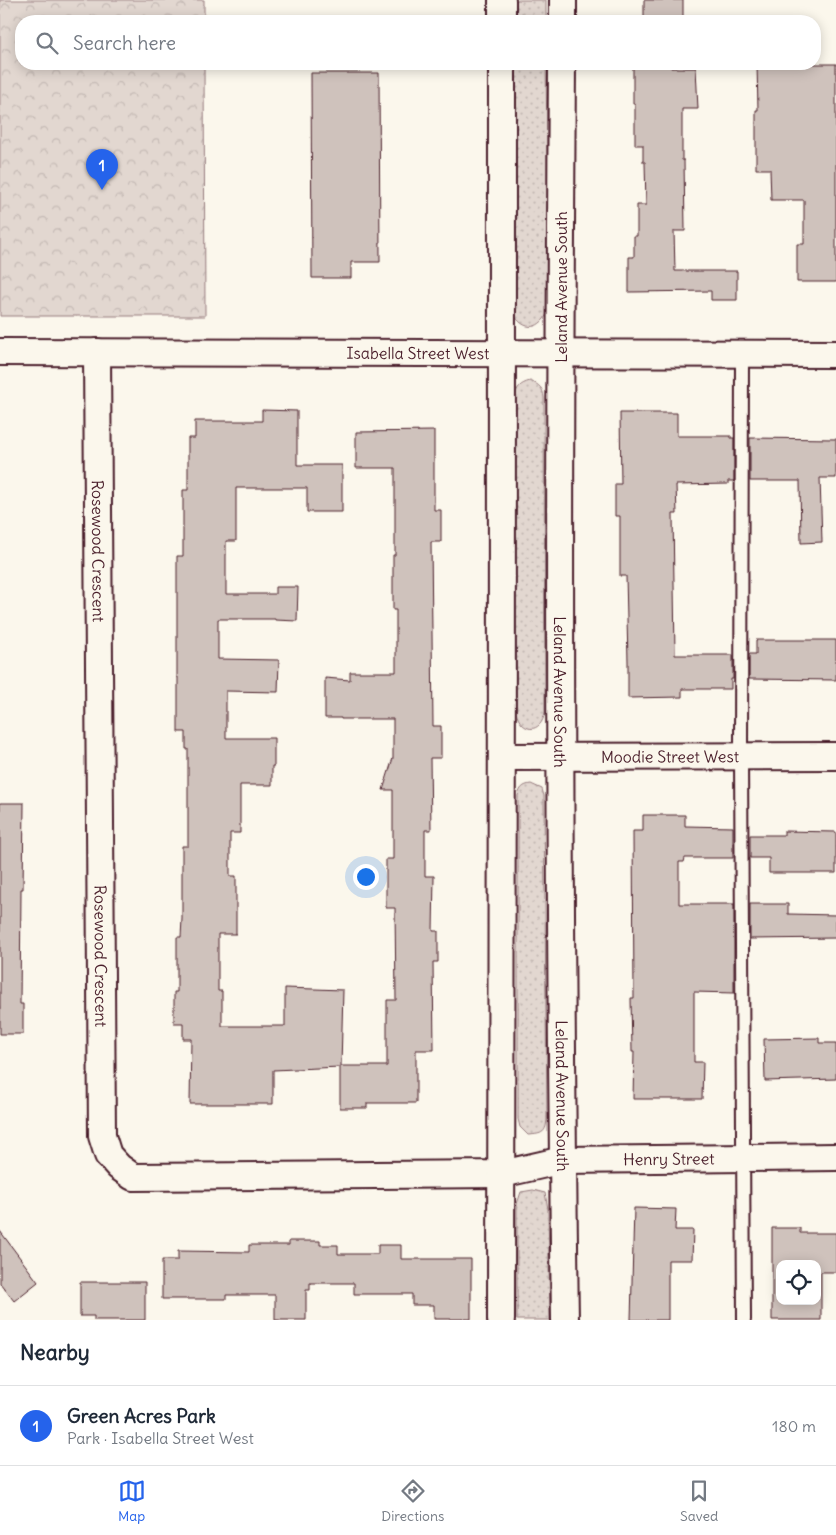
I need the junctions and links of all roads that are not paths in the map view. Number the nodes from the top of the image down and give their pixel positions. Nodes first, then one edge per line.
1 (502, 0) edge
2 (563, 0) edge
3 (502, 15) edge
4 (563, 15) edge
5 (502, 70) edge
6 (562, 70) edge
7 (0, 352) edge
8 (97, 352) junction
9 (500, 353) junction
10 (560, 353) junction
11 (742, 354) junction
12 (836, 354) edge
13 (502, 756) junction
14 (561, 756) junction
15 (740, 756) junction
16 (836, 756) edge
17 (836, 1157) edge
18 (743, 1159) junction
19 (563, 1160) junction
20 (502, 1174) junction
21 (501, 1320) edge
22 (566, 1320) edge
23 (744, 1320) edge

1 - 3 street
2 - 4 street
5 - 9 street
6 - 10 street, Leland Avenue South
7 - 8 street, Isabella Street West
8 - 9 street, Isabella Street West
8 - 20 street, Rosewood Crescent
9 - 10 street, Isabella Street West
9 - 13 street
10 - 11 street, Isabella Street West
10 - 14 street, Leland Avenue South
11 - 12 street, Isabella Street West
11 - 15 lane
13 - 14 street, Moodie Street West
13 - 20 street
14 - 15 street, Moodie Street West
14 - 19 street, Leland Avenue South
15 - 16 street, Moodie Street West
15 - 18 lane
17 - 18 street, Henry Street
18 - 19 street, Henry Street
18 - 23 lane
19 - 20 street, Henry Street
19 - 22 street, Leland Avenue South
20 - 21 street

